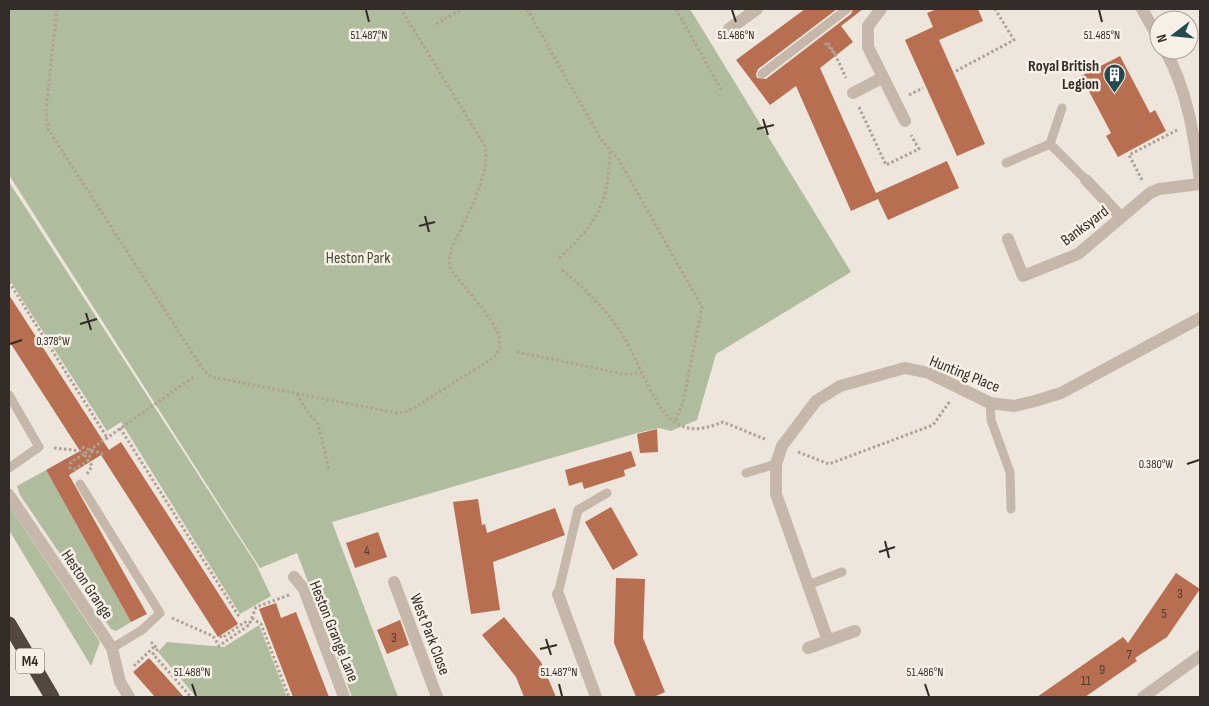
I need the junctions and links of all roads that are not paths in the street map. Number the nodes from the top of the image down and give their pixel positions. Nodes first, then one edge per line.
1 (757, 9) edge
2 (846, 9) edge
3 (881, 9) edge
4 (1142, 9) edge
5 (1149, 21) edge
6 (730, 29) dead end
7 (1169, 60) edge
8 (762, 74) dead end
9 (882, 78) junction
10 (853, 93) road end
11 (1062, 108) dead end
12 (904, 122) road end
13 (1050, 144) junction
14 (1006, 163) dead end
15 (1086, 180) joint
16 (1200, 183) edge
17 (1121, 217) junction
18 (1008, 239) dead end
19 (1200, 318) edge
20 (9, 395) edge
21 (990, 403) junction
22 (776, 464) junction
23 (9, 468) edge
24 (746, 474) dead end
25 (80, 484) road end
26 (607, 493) dead end
27 (9, 495) edge
28 (1012, 509) dead end
29 (842, 572) dead end
30 (294, 577) dead end
31 (394, 582) dead end
32 (808, 586) junction
33 (558, 594) joint
34 (9, 624) edge
35 (855, 631) dead end
36 (828, 641) junction
37 (112, 648) junction
38 (808, 648) dead end
39 (1200, 656) edge
40 (52, 697) edge
41 (129, 697) edge
42 (344, 697) edge
43 (438, 697) edge
44 (596, 697) edge
45 (1143, 697) edge

1 - 6 street
2 - 8 lane
3 - 9 street
4 - 5 street
7 - 16 street
9 - 10 street
9 - 12 street
11 - 13 lane
13 - 14 lane
13 - 15 lane
15 - 17 street
16 - 17 street, Banksyard
17 - 18 street, Banksyard
19 - 21 street, Hunting Place
20 - 23 lane
21 - 22 street, Hunting Place
21 - 28 lane
22 - 24 lane
22 - 32 street, Hunting Place
25 - 37 lane
26 - 33 lane
27 - 37 street, Heston Grange
29 - 32 lane
30 - 42 street, Heston Grange Lane
31 - 43 street, West Park Close
32 - 36 street, Hunting Place
33 - 44 street
34 - 40 highway, M4
35 - 36 street
36 - 38 street
37 - 41 street, Heston Grange
39 - 45 street

